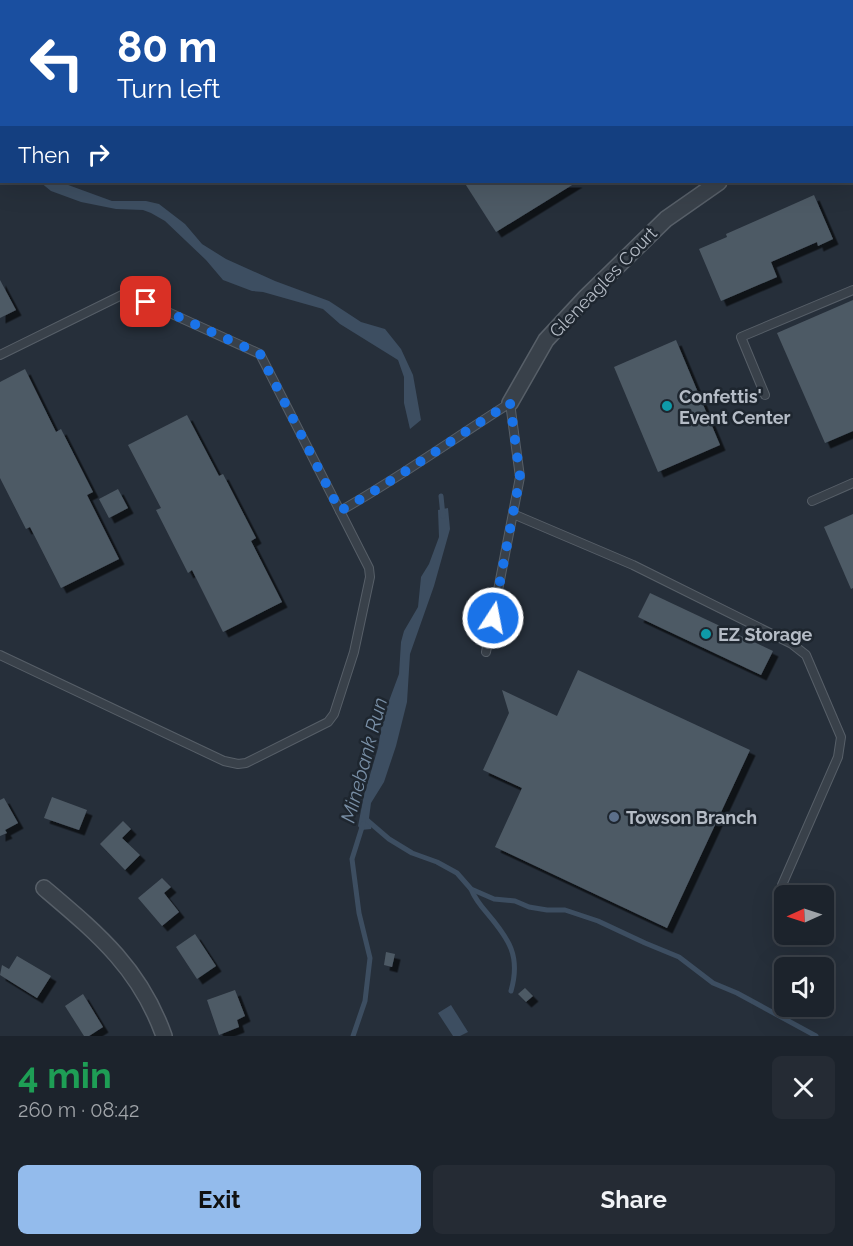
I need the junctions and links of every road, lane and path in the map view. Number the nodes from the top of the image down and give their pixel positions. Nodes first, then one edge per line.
1 (718, 183) edge
2 (853, 290) edge
3 (0, 355) edge
4 (765, 396) dead end
5 (510, 403) junction
6 (853, 483) edge
7 (812, 501) dead end
8 (340, 511) junction
9 (513, 514) junction
10 (486, 652) dead end
11 (0, 655) edge
12 (782, 885) dead end
13 (44, 888) dead end
14 (164, 1036) edge

1 - 5 street, Gleneagles Court
2 - 4 lane
3 - 8 lane
5 - 8 lane
5 - 9 lane
6 - 7 lane
8 - 11 lane
9 - 10 lane
9 - 12 lane
13 - 14 street

